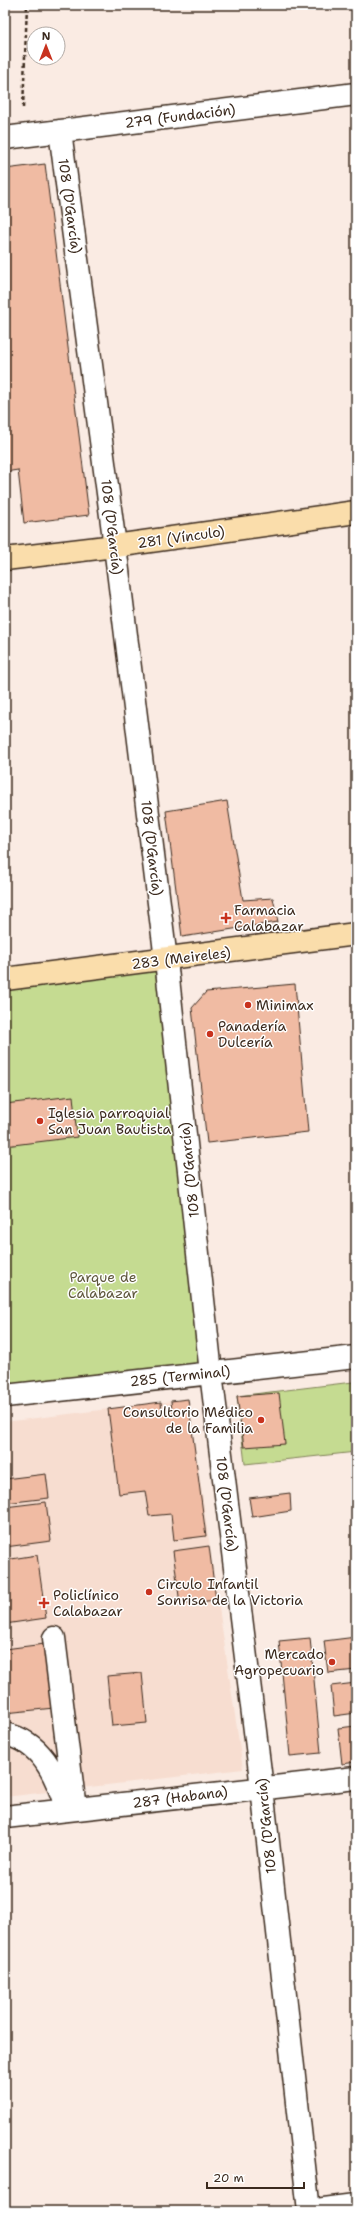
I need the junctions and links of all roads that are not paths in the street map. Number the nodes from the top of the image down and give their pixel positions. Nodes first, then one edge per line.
1 (356, 94) edge
2 (60, 131) junction
3 (5, 138) edge
4 (356, 512) edge
5 (115, 546) junction
6 (5, 559) edge
7 (356, 934) edge
8 (166, 960) junction
9 (5, 979) edge
10 (356, 1357) edge
11 (211, 1373) junction
12 (5, 1396) edge
13 (54, 1638) dead end
14 (5, 1734) edge
15 (356, 1778) edge
16 (262, 1788) junction
17 (71, 1810) junction
18 (5, 1818) edge
19 (356, 2205) edge
20 (309, 2211) edge

1 - 2 street, 279 (Fundación)
2 - 3 street, 279 (Fundación)
2 - 5 street, 108 (D'García)
4 - 5 main road, 281 (Vínculo)
5 - 6 main road, 281 (Vínculo)
5 - 8 street, 108 (D'García)
7 - 8 main road, 283 (Meireles)
8 - 9 main road, 283 (Meireles)
8 - 11 street, 108 (D'García)
10 - 11 street, 285 (Terminal)
11 - 12 street, 285 (Terminal)
11 - 16 street, 108 (D'García)
13 - 17 street
14 - 17 street
15 - 16 street, 287 (Habana)
16 - 17 street, 287 (Habana)
16 - 20 street, 108 (D'García)
17 - 18 street, 287 (Habana)
19 - 20 street

